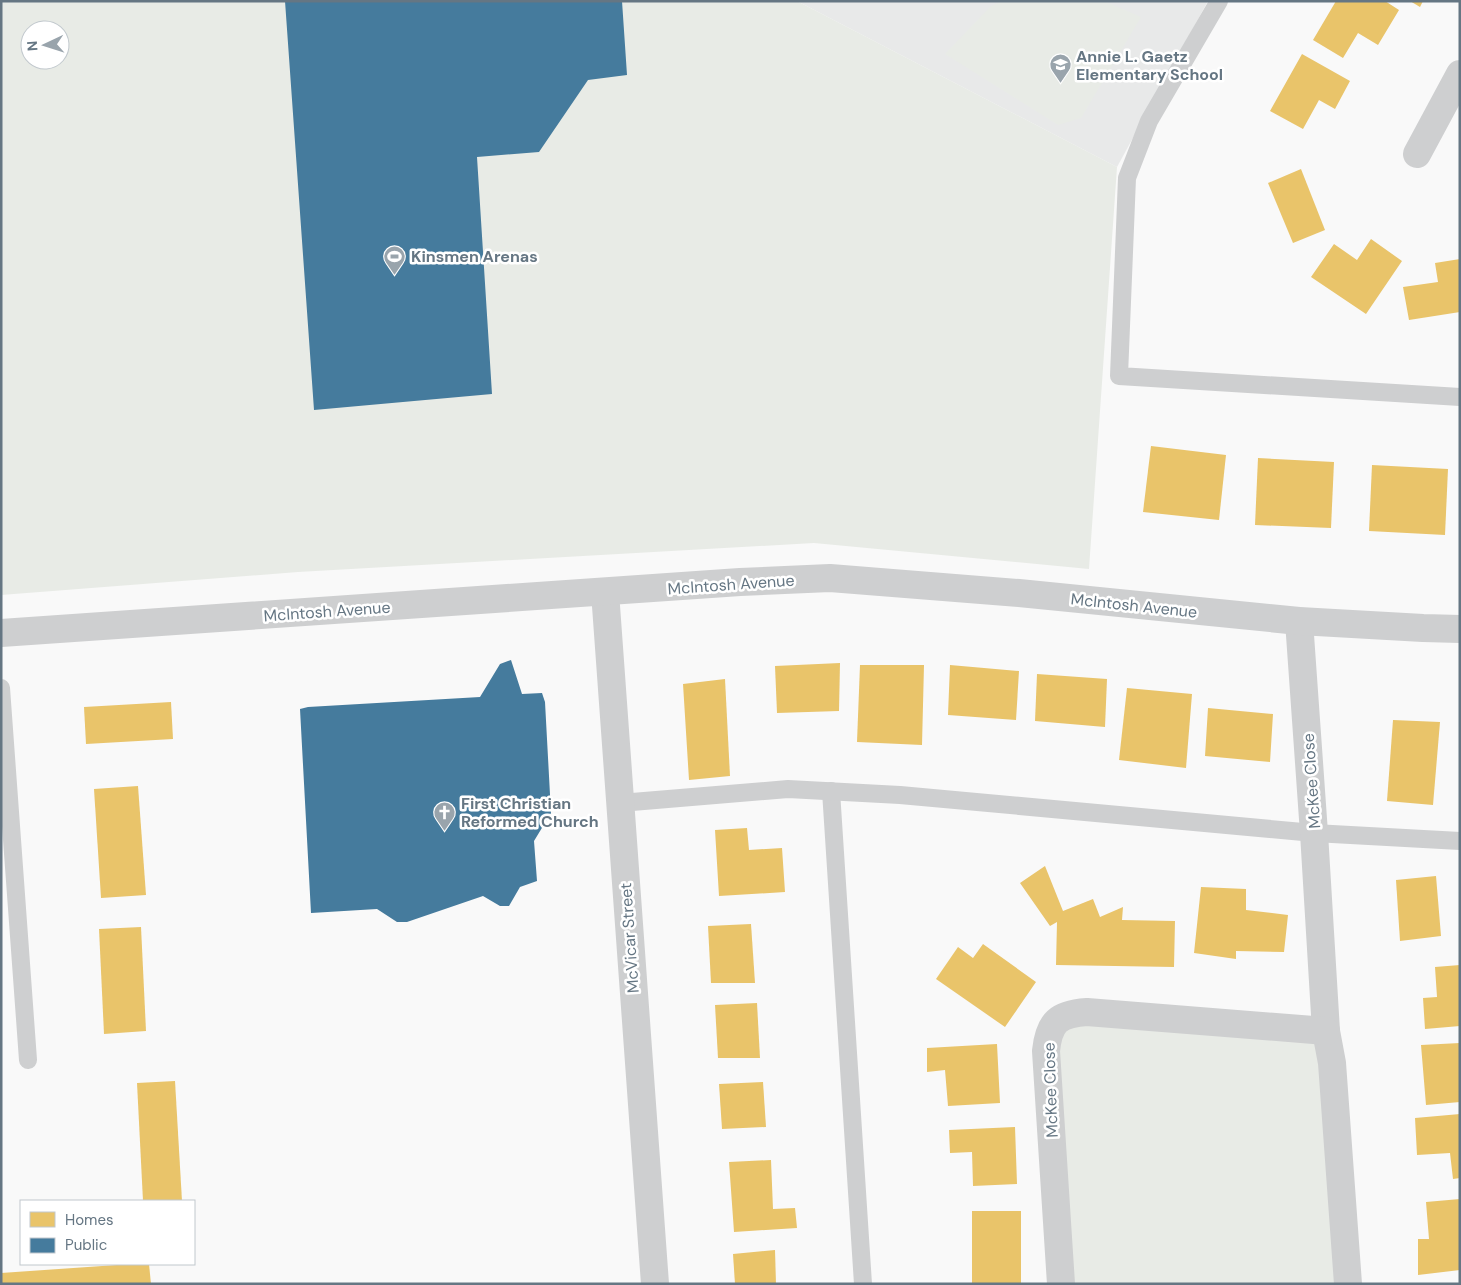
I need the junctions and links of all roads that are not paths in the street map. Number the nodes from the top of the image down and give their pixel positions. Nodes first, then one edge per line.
1 (1219, 1) edge
2 (1460, 74) edge
3 (1416, 154) dead end
4 (1460, 397) edge
5 (605, 592) junction
6 (1299, 621) junction
7 (1460, 629) edge
8 (1, 633) edge
9 (1, 688) edge
10 (831, 791) junction
11 (620, 803) junction
12 (1314, 833) junction
13 (1460, 841) edge
14 (1326, 1031) junction
15 (28, 1060) dead end
16 (655, 1284) edge
17 (863, 1284) edge
18 (1061, 1284) edge
19 (1348, 1284) edge

1 - 4 lane
2 - 3 street
5 - 6 street, McIntosh Avenue
5 - 8 street, McIntosh Avenue
5 - 11 street, McVicar Street
6 - 7 street, McIntosh Avenue
6 - 12 street, McKee Close
9 - 15 lane
10 - 11 lane
10 - 12 lane
10 - 17 lane
11 - 16 street, McVicar Street
12 - 13 lane
12 - 14 street, McKee Close
14 - 18 street, McKee Close
14 - 19 street, McKee Close

